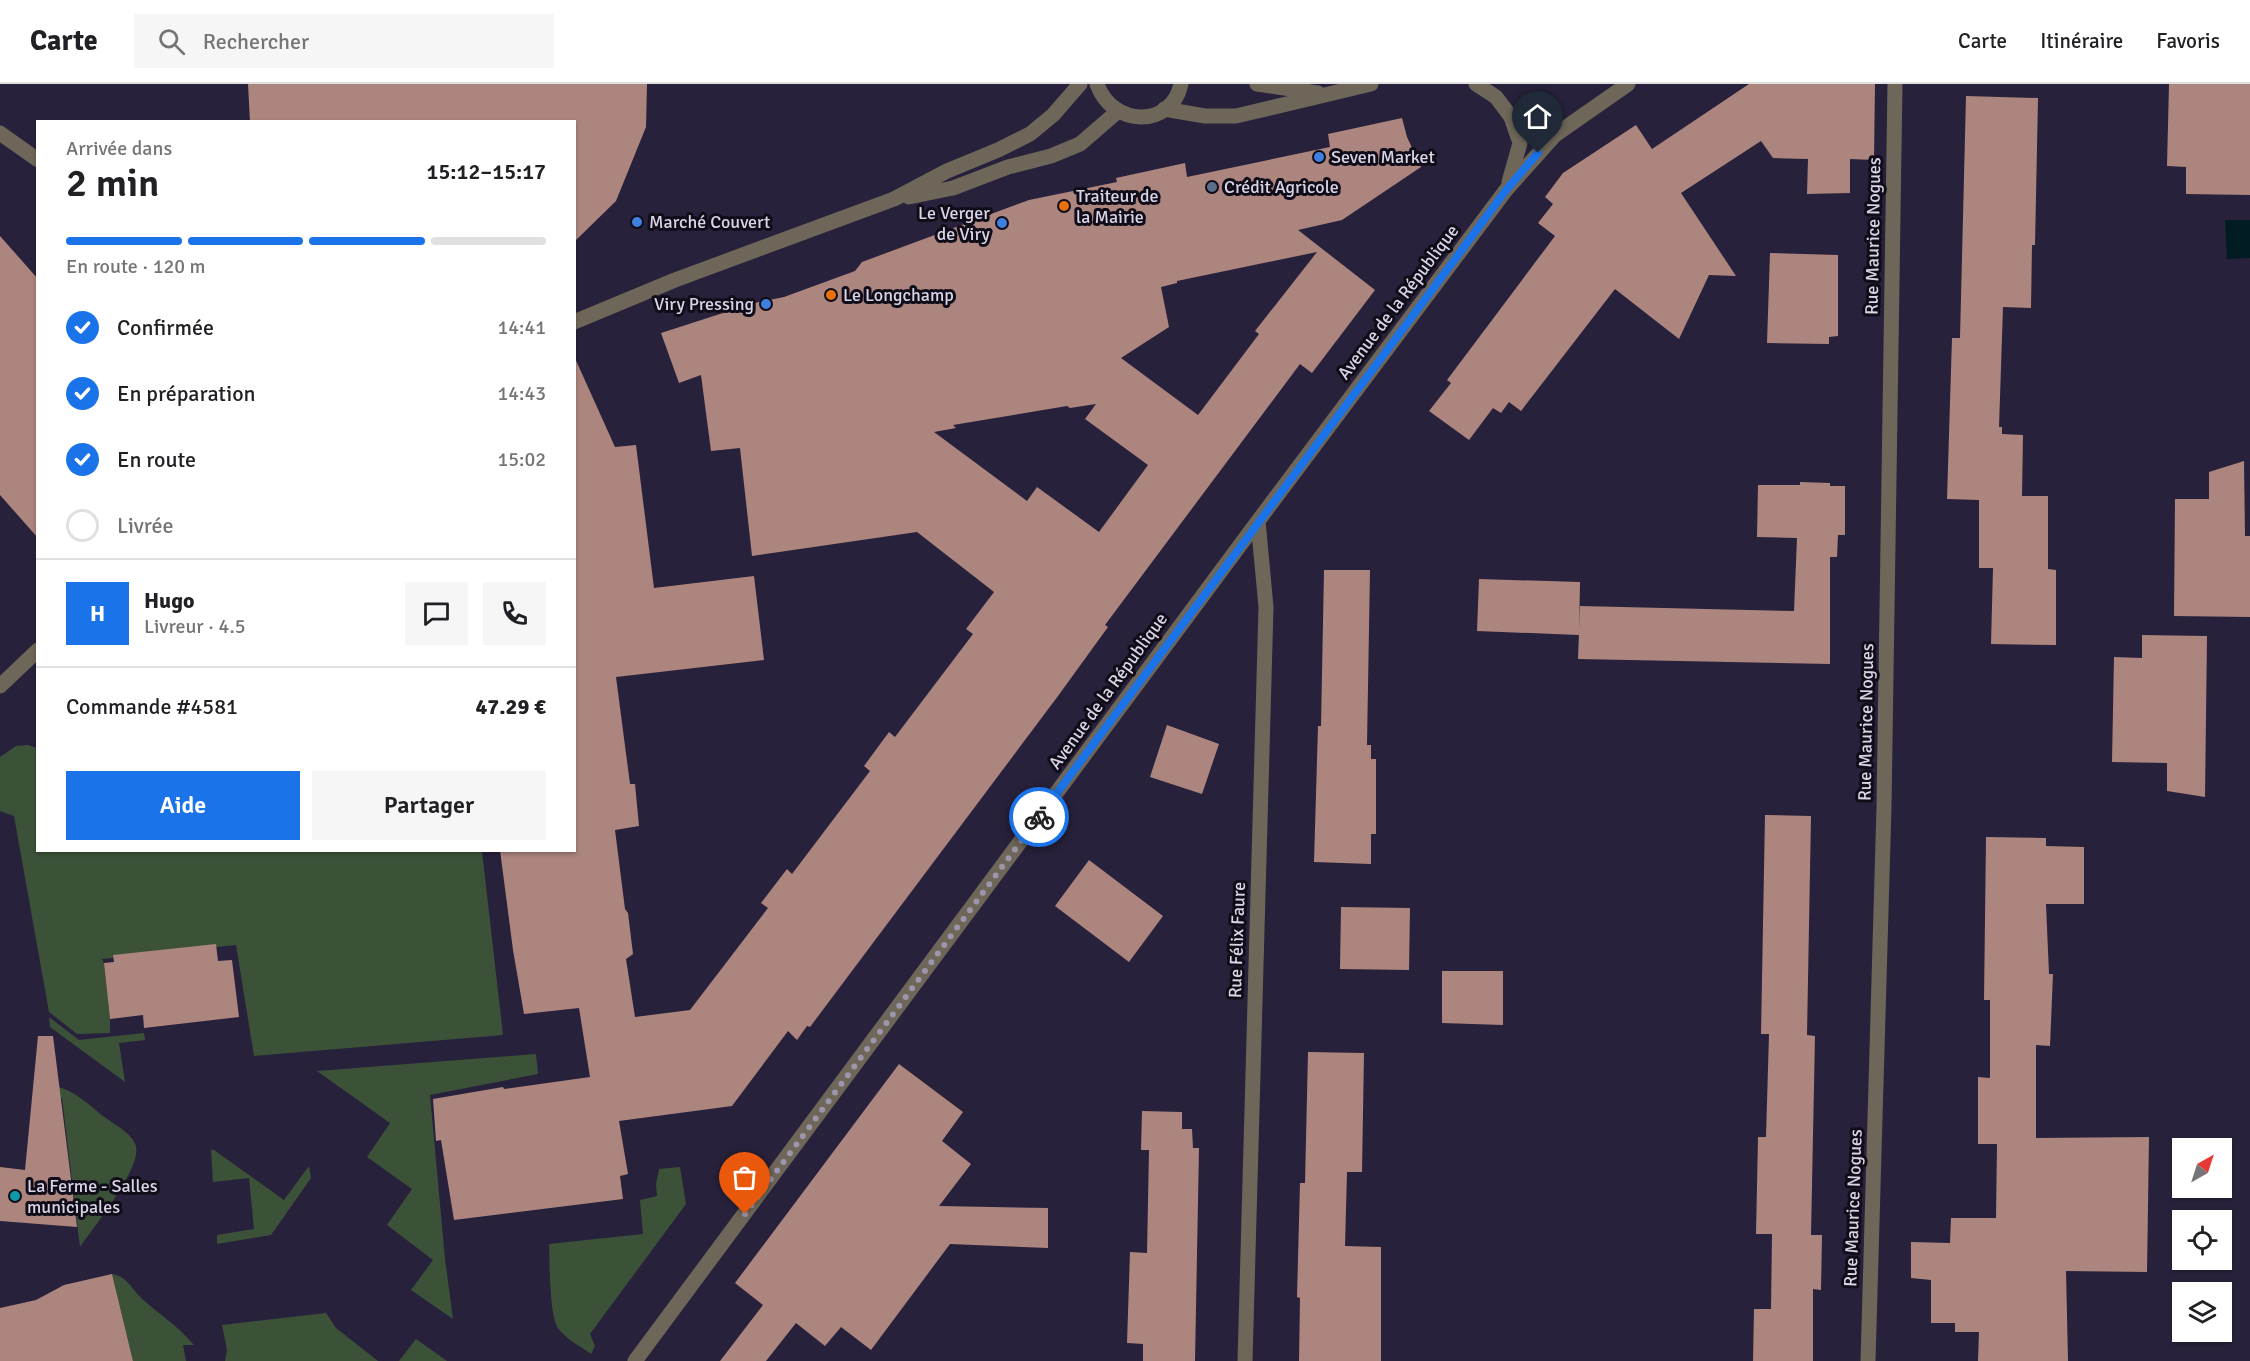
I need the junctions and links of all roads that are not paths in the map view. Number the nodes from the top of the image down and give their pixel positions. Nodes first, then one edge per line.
1 (1080, 84) edge
2 (1097, 84) edge
3 (1181, 84) edge
4 (1257, 84) edge
5 (1371, 84) edge
6 (1476, 84) edge
7 (1628, 84) edge
8 (1895, 84) edge
9 (1330, 94) junction
10 (1164, 109) junction
11 (1117, 112) junction
12 (0, 133) edge
13 (36, 159) edge
14 (1506, 190) junction
15 (894, 199) junction
16 (576, 321) edge
17 (1258, 521) junction
18 (36, 652) edge
19 (0, 686) edge
20 (635, 1361) edge
21 (1245, 1361) edge
22 (1868, 1361) edge

1 - 15 street
2 - 11 street
3 - 10 street
4 - 9 street
5 - 9 street
6 - 14 street
7 - 14 street, Avenue de la République
8 - 22 street, Rue Maurice Nogues
9 - 10 street
10 - 11 street
11 - 15 street
12 - 13 street
14 - 17 street, Avenue de la République
15 - 16 street
17 - 20 street, Avenue de la République
17 - 21 street, Rue Félix Faure
18 - 19 street

